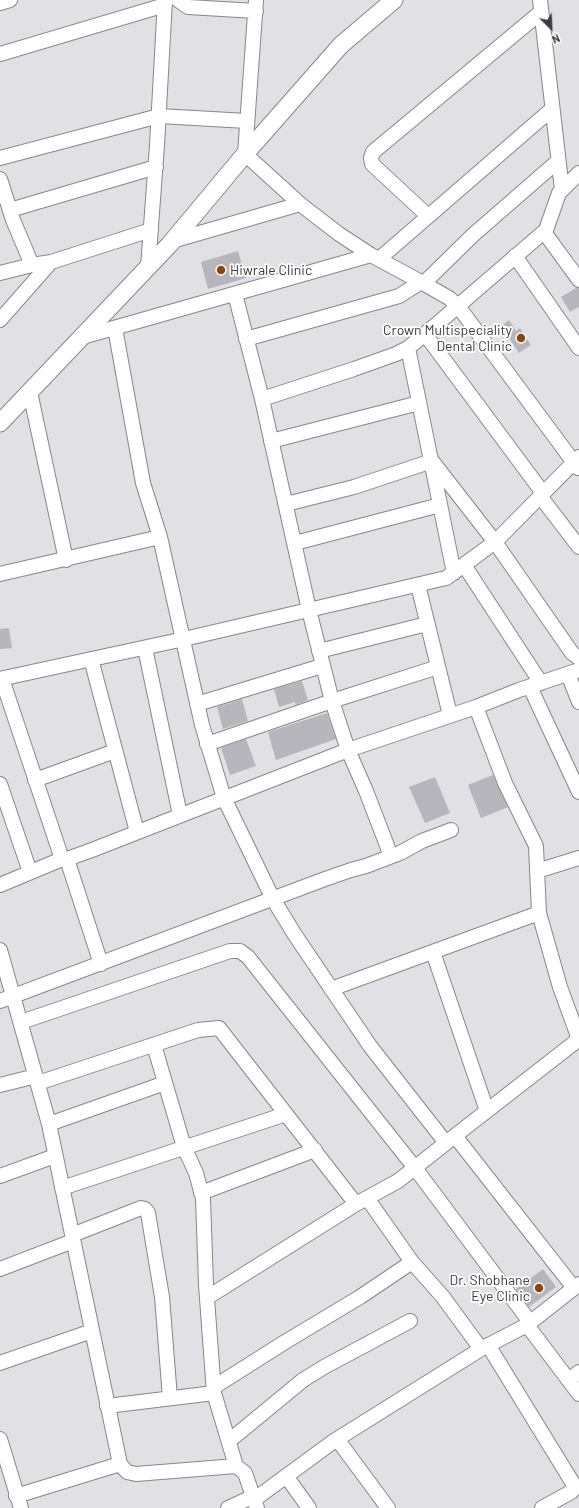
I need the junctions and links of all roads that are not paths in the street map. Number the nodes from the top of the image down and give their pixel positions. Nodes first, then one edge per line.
1 (10, 0) edge
2 (178, 0) edge
3 (394, 0) edge
4 (165, 2) edge
5 (0, 3) edge
6 (256, 6) edge
7 (540, 6) edge
8 (0, 54) edge
9 (552, 109) junction
10 (158, 116) junction
11 (247, 121) junction
12 (245, 154) junction
13 (0, 158) edge
14 (558, 161) junction
15 (156, 167) junction
16 (579, 173) edge
17 (0, 179) edge
18 (562, 190) junction
19 (300, 204) junction
20 (6, 208) edge
21 (428, 216) junction
22 (151, 230) junction
23 (544, 232) junction
24 (172, 241) junction
25 (515, 256) junction
26 (375, 257) junction
27 (51, 262) junction
28 (32, 264) junction
29 (148, 267) junction
30 (0, 273) edge
31 (579, 280) edge
32 (423, 282) junction
33 (235, 294) junction
34 (458, 306) junction
35 (0, 320) edge
36 (115, 328) junction
37 (425, 334) junction
38 (82, 337) junction
39 (246, 339) junction
40 (408, 348) junction
41 (579, 348) edge
42 (30, 392) junction
43 (262, 399) junction
44 (420, 403) junction
45 (0, 423) edge
46 (271, 441) junction
47 (432, 461) junction
48 (577, 463) edge
49 (542, 494) junction
50 (286, 504) junction
51 (440, 505) junction
52 (160, 537) junction
53 (495, 542) junction
54 (294, 543) junction
55 (579, 547) edge
56 (66, 560) junction
57 (459, 569) junction
58 (0, 574) edge
59 (418, 585) junction
60 (309, 610) junction
61 (427, 624) junction
62 (184, 639) junction
63 (145, 648) junction
64 (319, 651) junction
65 (579, 658) edge
66 (91, 659) junction
67 (322, 666) junction
68 (438, 667) junction
69 (573, 672) edge
70 (1, 679) edge
71 (536, 685) junction
72 (332, 701) junction
73 (579, 702) edge
74 (197, 704) junction
75 (476, 707) junction
76 (450, 715) junction
77 (208, 744) junction
78 (115, 750) junction
79 (348, 750) junction
80 (35, 780) junction
81 (0, 784) edge
82 (579, 792) edge
83 (224, 798) junction
84 (180, 815) junction
85 (451, 830) dead end
86 (137, 832) junction
87 (391, 856) junction
88 (579, 858) edge
89 (64, 859) junction
90 (537, 871) junction
91 (30, 872) junction
92 (0, 885) edge
93 (273, 899) junction
94 (538, 913) junction
95 (433, 952) junction
96 (1, 956) edge
97 (101, 964) junction
98 (331, 989) junction
99 (13, 996) junction
100 (0, 1001) edge
101 (576, 1021) edge
102 (21, 1022) junction
103 (579, 1039) edge
104 (154, 1045) junction
105 (37, 1080) junction
106 (165, 1083) junction
107 (0, 1085) edge
108 (487, 1111) junction
109 (286, 1114) junction
110 (49, 1124) junction
111 (450, 1140) junction
112 (184, 1147) junction
113 (315, 1150) junction
114 (55, 1156) junction
115 (414, 1168) junction
116 (0, 1176) edge
117 (62, 1188) junction
118 (201, 1193) junction
119 (361, 1201) junction
120 (72, 1238) junction
121 (412, 1262) junction
122 (0, 1268) edge
123 (577, 1286) edge
124 (208, 1297) junction
125 (410, 1321) dead end
126 (529, 1324) junction
127 (92, 1331) junction
128 (485, 1347) junction
129 (0, 1363) edge
130 (574, 1376) edge
131 (214, 1390) junction
132 (579, 1394) edge
133 (170, 1398) junction
134 (107, 1406) junction
135 (0, 1439) edge
136 (337, 1439) junction
137 (229, 1441) junction
138 (120, 1464) junction
139 (236, 1466) junction
140 (286, 1476) junction
141 (255, 1501) edge
142 (19, 1502) edge
143 (228, 1508) edge
144 (309, 1508) edge
145 (388, 1508) edge
146 (542, 1508) edge

1 - 5 street
2 - 6 street
3 - 12 street
4 - 8 street
4 - 10 street
6 - 11 street
7 - 9 street
7 - 21 street
9 - 14 street
9 - 21 street
10 - 11 street
10 - 13 street
10 - 15 street
11 - 12 street
12 - 19 street
12 - 24 street
14 - 18 street
14 - 32 street
15 - 20 street
15 - 22 street
16 - 18 street
17 - 20 street
18 - 23 street
19 - 24 street
19 - 26 street
20 - 28 street
21 - 26 street
22 - 27 street
22 - 29 street
23 - 25 street
23 - 31 street
24 - 29 street
25 - 34 street
25 - 41 street
26 - 32 street
26 - 33 street
27 - 28 street
27 - 35 street
28 - 30 street
29 - 38 street
32 - 34 street
32 - 39 street
33 - 36 street
33 - 39 street
34 - 37 street
34 - 48 street
36 - 38 street
36 - 52 street
37 - 40 street
37 - 49 street
38 - 42 street
39 - 43 street
40 - 43 street
40 - 44 street
42 - 45 street
42 - 56 street
43 - 46 street
44 - 46 street
44 - 47 street
46 - 50 street
47 - 50 street
47 - 51 street
47 - 53 street
48 - 49 street
49 - 53 street
49 - 55 street
50 - 54 street
51 - 54 street
51 - 57 street
52 - 56 street
52 - 62 street
53 - 57 street
53 - 65 street
54 - 60 street
56 - 58 street
57 - 59 street
57 - 71 street
59 - 60 street
59 - 61 street
60 - 62 street
60 - 64 street
61 - 64 street
61 - 68 street
62 - 63 street
62 - 74 street
63 - 66 street
63 - 84 street
64 - 67 street
66 - 70 street
66 - 78 street
67 - 72 street
67 - 74 street
68 - 72 street
68 - 76 street
69 - 71 street
69 - 73 street
70 - 80 street
71 - 75 street
71 - 82 street
72 - 77 street
72 - 79 street
74 - 77 street
75 - 76 street
75 - 90 street
76 - 79 street
77 - 83 street
78 - 80 street
78 - 86 street
79 - 83 street
79 - 87 street
80 - 89 street
81 - 91 street
83 - 84 street
83 - 93 street
84 - 86 street
85 - 87 street
86 - 89 street
87 - 93 street
88 - 90 street
89 - 91 street
89 - 97 street
90 - 94 street
91 - 92 street
93 - 97 street
93 - 98 street
94 - 95 street
94 - 101 street
95 - 98 street
95 - 108 street
96 - 99 street
97 - 99 street
98 - 111 street
99 - 100 street
99 - 102 street
101 - 103 street
102 - 105 street
102 - 115 street
103 - 108 street
104 - 105 street
104 - 106 street
104 - 109 street
105 - 107 street
105 - 110 street
106 - 110 street
106 - 112 street
108 - 111 street
109 - 112 street
109 - 113 street
110 - 114 street
111 - 115 street
111 - 123 street
112 - 117 street
112 - 118 street
113 - 118 street
113 - 119 street
114 - 116 street
114 - 117 street
115 - 119 street
115 - 126 street
117 - 120 street
118 - 124 street
119 - 121 street
119 - 124 street
120 - 122 street
120 - 127 street
120 - 133 street
121 - 128 street
121 - 131 street
123 - 126 street
124 - 131 street
125 - 137 street
126 - 128 street
126 - 130 street
127 - 129 street
127 - 134 street
128 - 136 street
128 - 146 street
130 - 132 street
131 - 133 street
131 - 137 street
133 - 134 street
134 - 138 street
135 - 142 street
136 - 140 street
136 - 145 street
137 - 139 street
138 - 139 street
138 - 142 street
139 - 141 street
140 - 141 street
140 - 144 street
141 - 143 street

